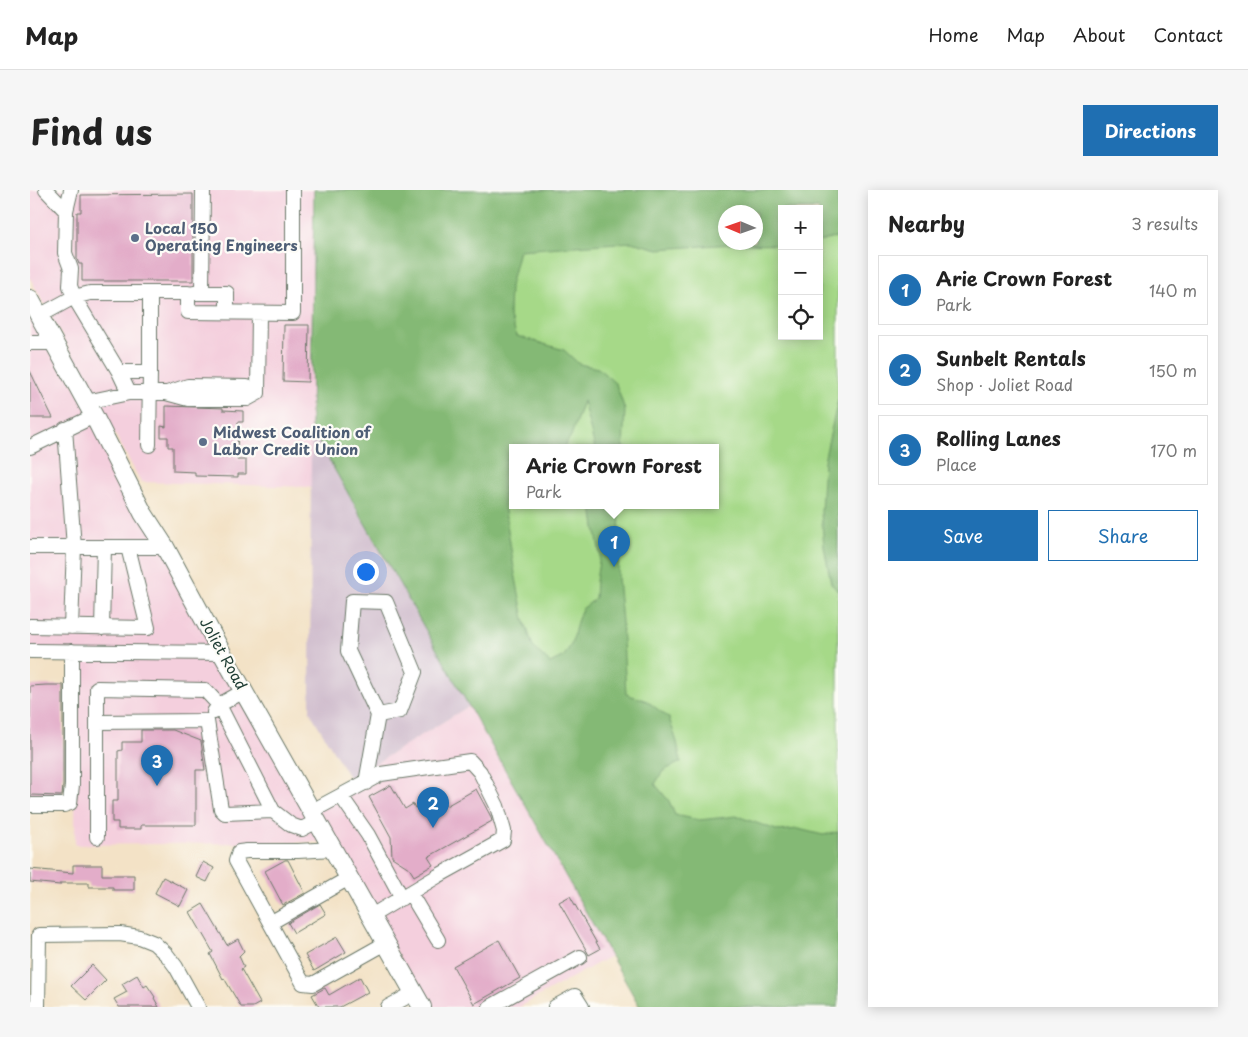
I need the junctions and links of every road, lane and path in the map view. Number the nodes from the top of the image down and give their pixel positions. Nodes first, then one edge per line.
1 (46, 190) edge
2 (71, 190) edge
3 (203, 190) edge
4 (294, 190) edge
5 (66, 211) junction
6 (150, 293) junction
7 (195, 293) junction
8 (74, 297) junction
9 (30, 299) edge
10 (227, 312) junction
11 (259, 313) junction
12 (39, 316) junction
13 (30, 343) edge
14 (54, 343) junction
15 (119, 372) junction
16 (150, 372) junction
17 (130, 393) junction
18 (149, 393) junction
19 (90, 409) junction
20 (65, 430) junction
21 (149, 445) dead end
22 (30, 447) edge
23 (30, 547) edge
24 (74, 547) junction
25 (104, 547) junction
26 (128, 547) junction
27 (165, 547) junction
28 (30, 626) edge
29 (71, 627) junction
30 (102, 628) junction
31 (30, 651) edge
32 (72, 651) junction
33 (222, 654) junction
34 (244, 691) junction
35 (219, 705) junction
36 (378, 715) junction
37 (208, 721) junction
38 (97, 722) junction
39 (366, 782) junction
40 (341, 796) junction
41 (30, 805) edge
42 (272, 812) junction
43 (314, 816) junction
44 (97, 837) dead end
45 (333, 849) junction
46 (349, 878) junction
47 (406, 895) junction
48 (371, 916) junction
49 (270, 922) junction
50 (438, 940) dead end
51 (386, 943) junction
52 (580, 957) dead end
53 (418, 1000) edge
54 (38, 1007) edge
55 (198, 1007) edge
56 (388, 1007) edge
57 (490, 1007) edge
58 (555, 1007) edge
59 (582, 1007) edge

1 - 5 street
2 - 5 street
3 - 7 street
4 - 11 street
5 - 8 street
6 - 7 street
6 - 8 street
6 - 16 street
7 - 10 street
7 - 10 street
8 - 12 street
8 - 15 street
9 - 12 main road, Joliet Road
10 - 11 street
11 - 18 street
12 - 14 main road, Joliet Road
13 - 14 street
14 - 19 main road, Joliet Road
15 - 16 street
15 - 17 street
16 - 18 street
17 - 18 street
17 - 19 street
18 - 21 street
19 - 20 street
19 - 27 main road, Joliet Road
20 - 22 street
20 - 24 street
23 - 24 street
24 - 25 street
24 - 29 street
25 - 26 street
25 - 30 street
26 - 27 street
26 - 30 street
27 - 33 main road, Joliet Road
28 - 29 street
29 - 30 street
31 - 32 street
32 - 33 street
32 - 41 street
33 - 34 main road, Joliet Road
34 - 35 street
34 - 43 main road, Joliet Road
35 - 37 street
35 - 38 street
35 - 42 street
36 - 36 street
36 - 39 street
37 - 38 street
37 - 42 street
38 - 44 street
39 - 40 street
39 - 47 street
40 - 43 street
40 - 47 street
42 - 43 street
43 - 45 main road, Joliet Road
45 - 46 main road, Joliet Road
45 - 49 street
46 - 48 main road, Joliet Road
46 - 49 street
47 - 48 street
47 - 50 street
48 - 51 main road, Joliet Road
49 - 51 street
51 - 53 main road, Joliet Road
52 - 57 street
53 - 56 street
54 - 55 street
58 - 59 street

